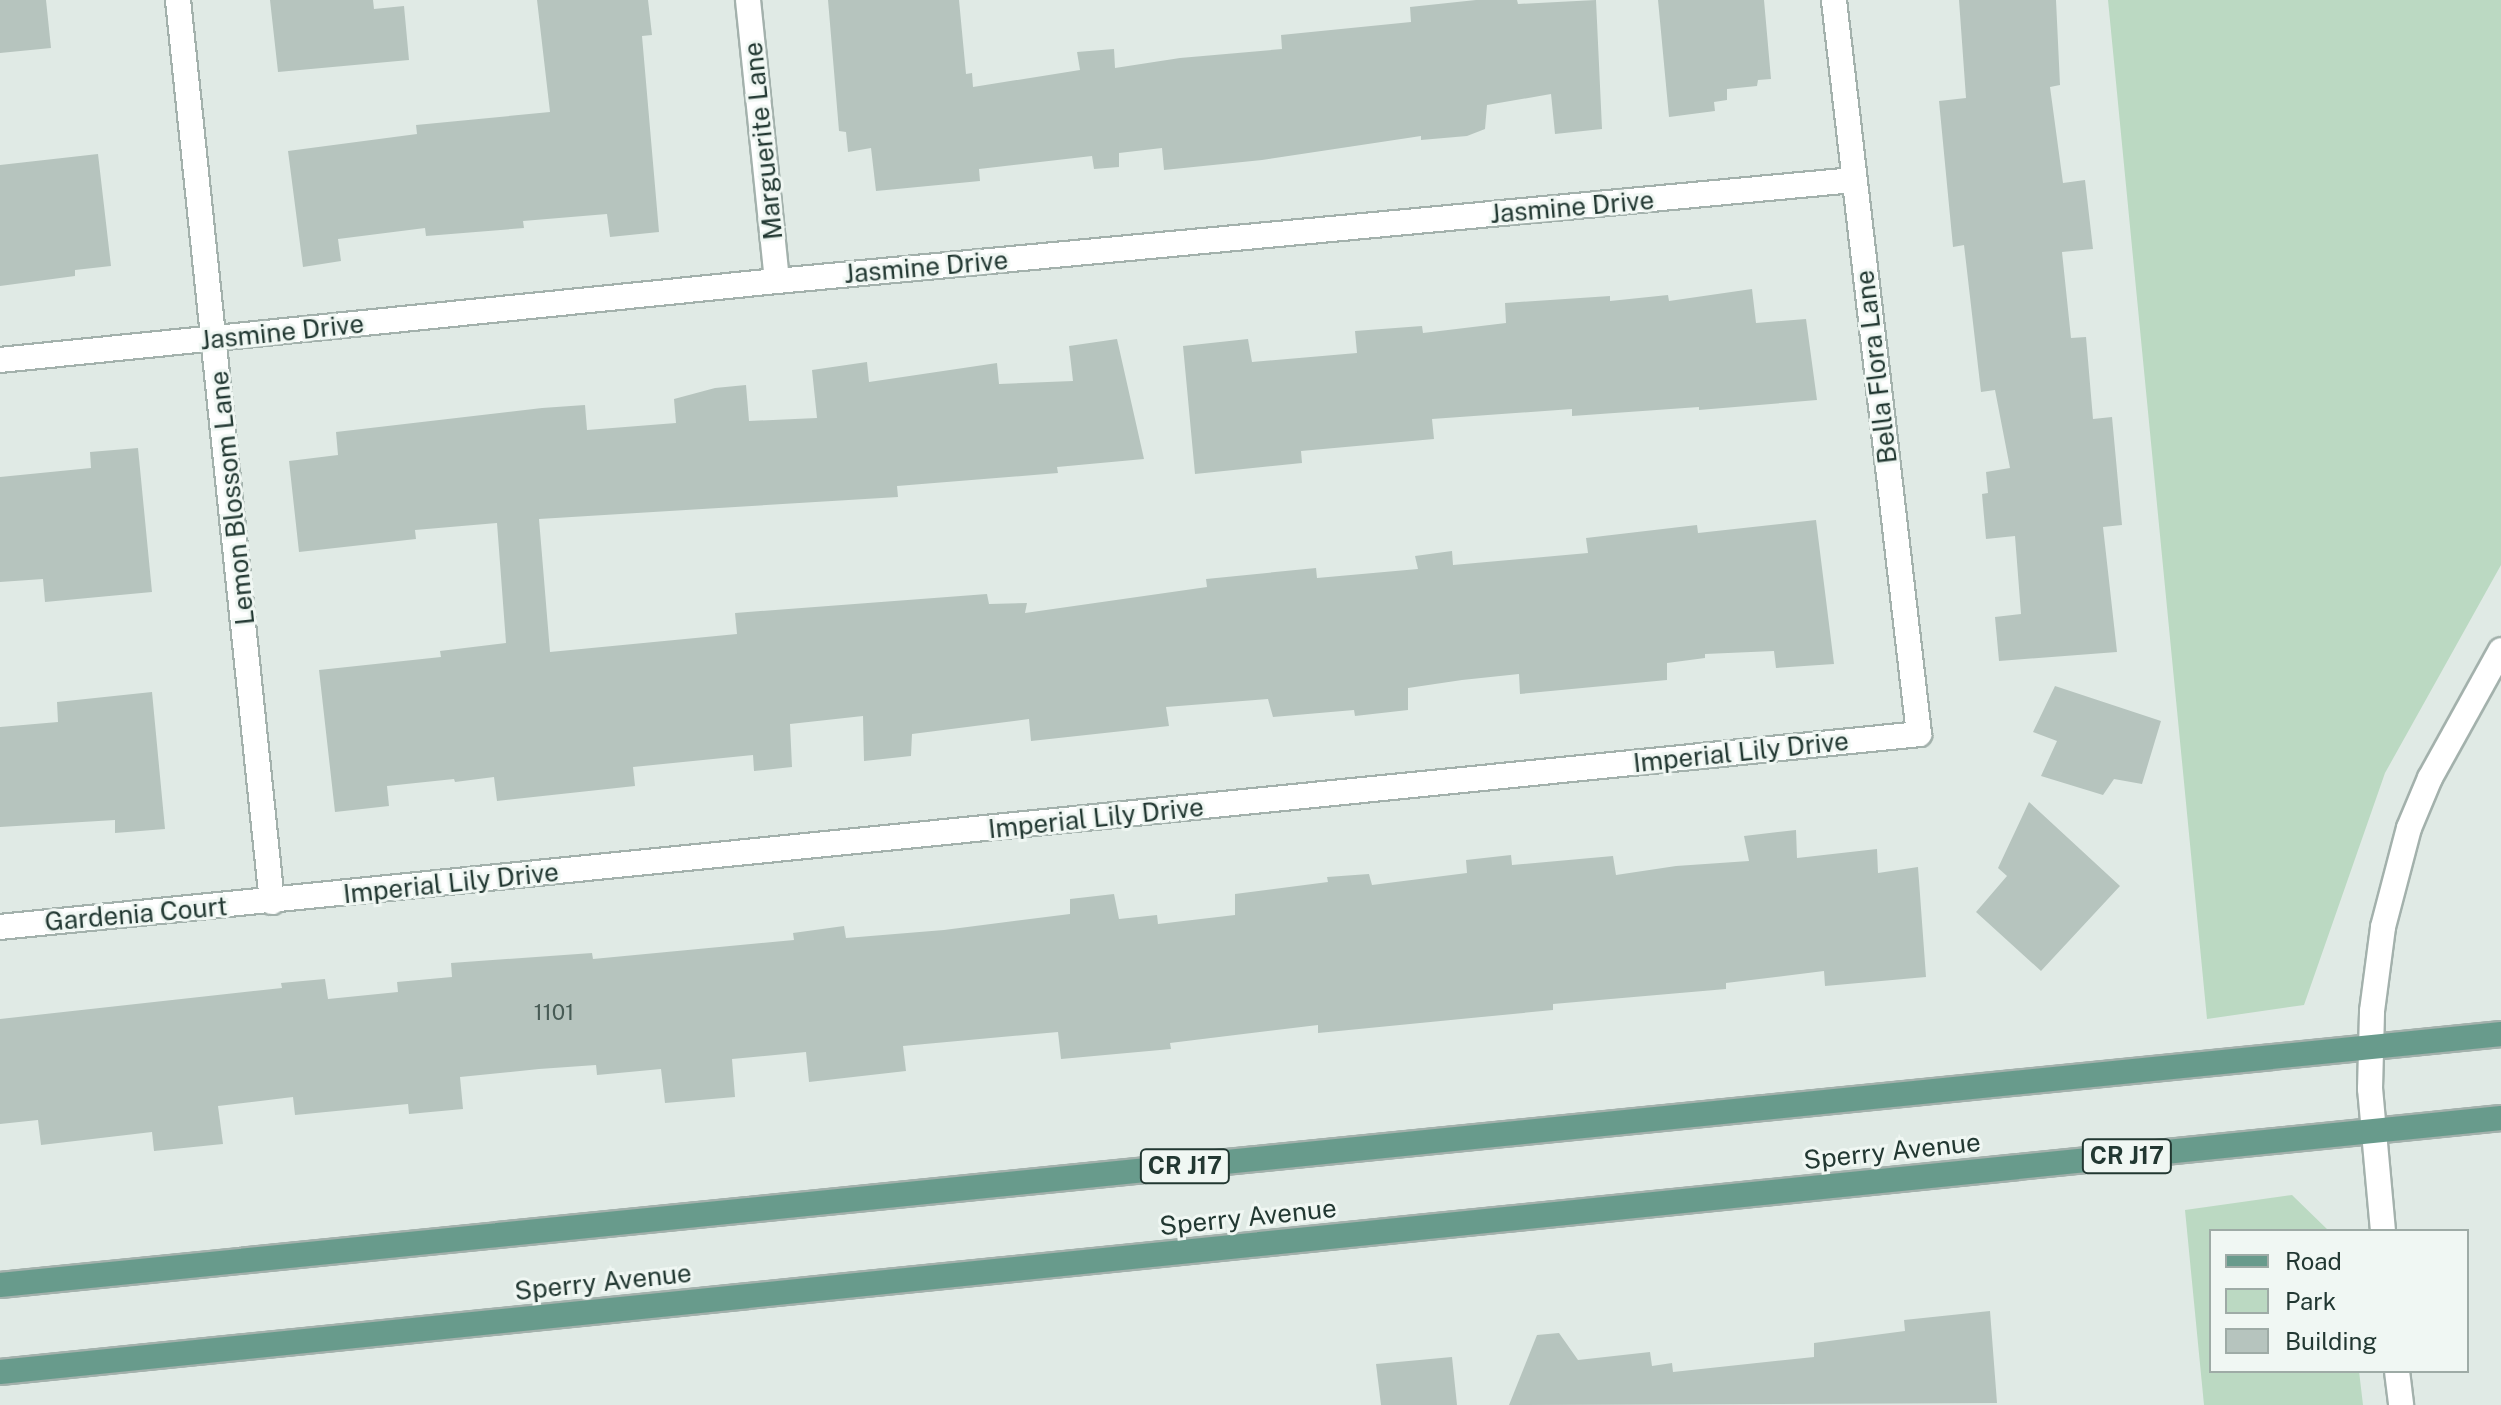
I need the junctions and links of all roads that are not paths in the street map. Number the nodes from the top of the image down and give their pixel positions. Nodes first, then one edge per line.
1 (178, 0) edge
2 (748, 0) edge
3 (1834, 0) edge
4 (1853, 180) junction
5 (777, 281) junction
6 (216, 338) junction
7 (0, 360) edge
8 (2501, 650) edge
9 (1919, 734) joint
10 (272, 902) junction
11 (0, 927) edge
12 (2501, 1034) edge
13 (2370, 1047) junction
14 (2501, 1118) edge
15 (2373, 1130) junction
16 (2383, 1229) edge
17 (0, 1285) edge
18 (0, 1372) edge
19 (2397, 1373) edge
20 (2401, 1405) edge

1 - 6 street, Lemon Blossom Lane
2 - 5 street, Marguerite Lane
3 - 4 street, Bella Flora Lane
4 - 5 street, Jasmine Drive
4 - 9 street, Bella Flora Lane
5 - 6 street, Jasmine Drive
6 - 7 street, Jasmine Drive
6 - 10 street, Lemon Blossom Lane
8 - 13 street
9 - 10 street, Imperial Lily Drive
10 - 11 street, Gardenia Court
12 - 13 main road, CR J17
13 - 15 street
13 - 17 main road, CR J17
14 - 15 main road, Sperry Avenue / CR J17
15 - 16 street
15 - 18 main road, Sperry Avenue / CR J17
19 - 20 street

